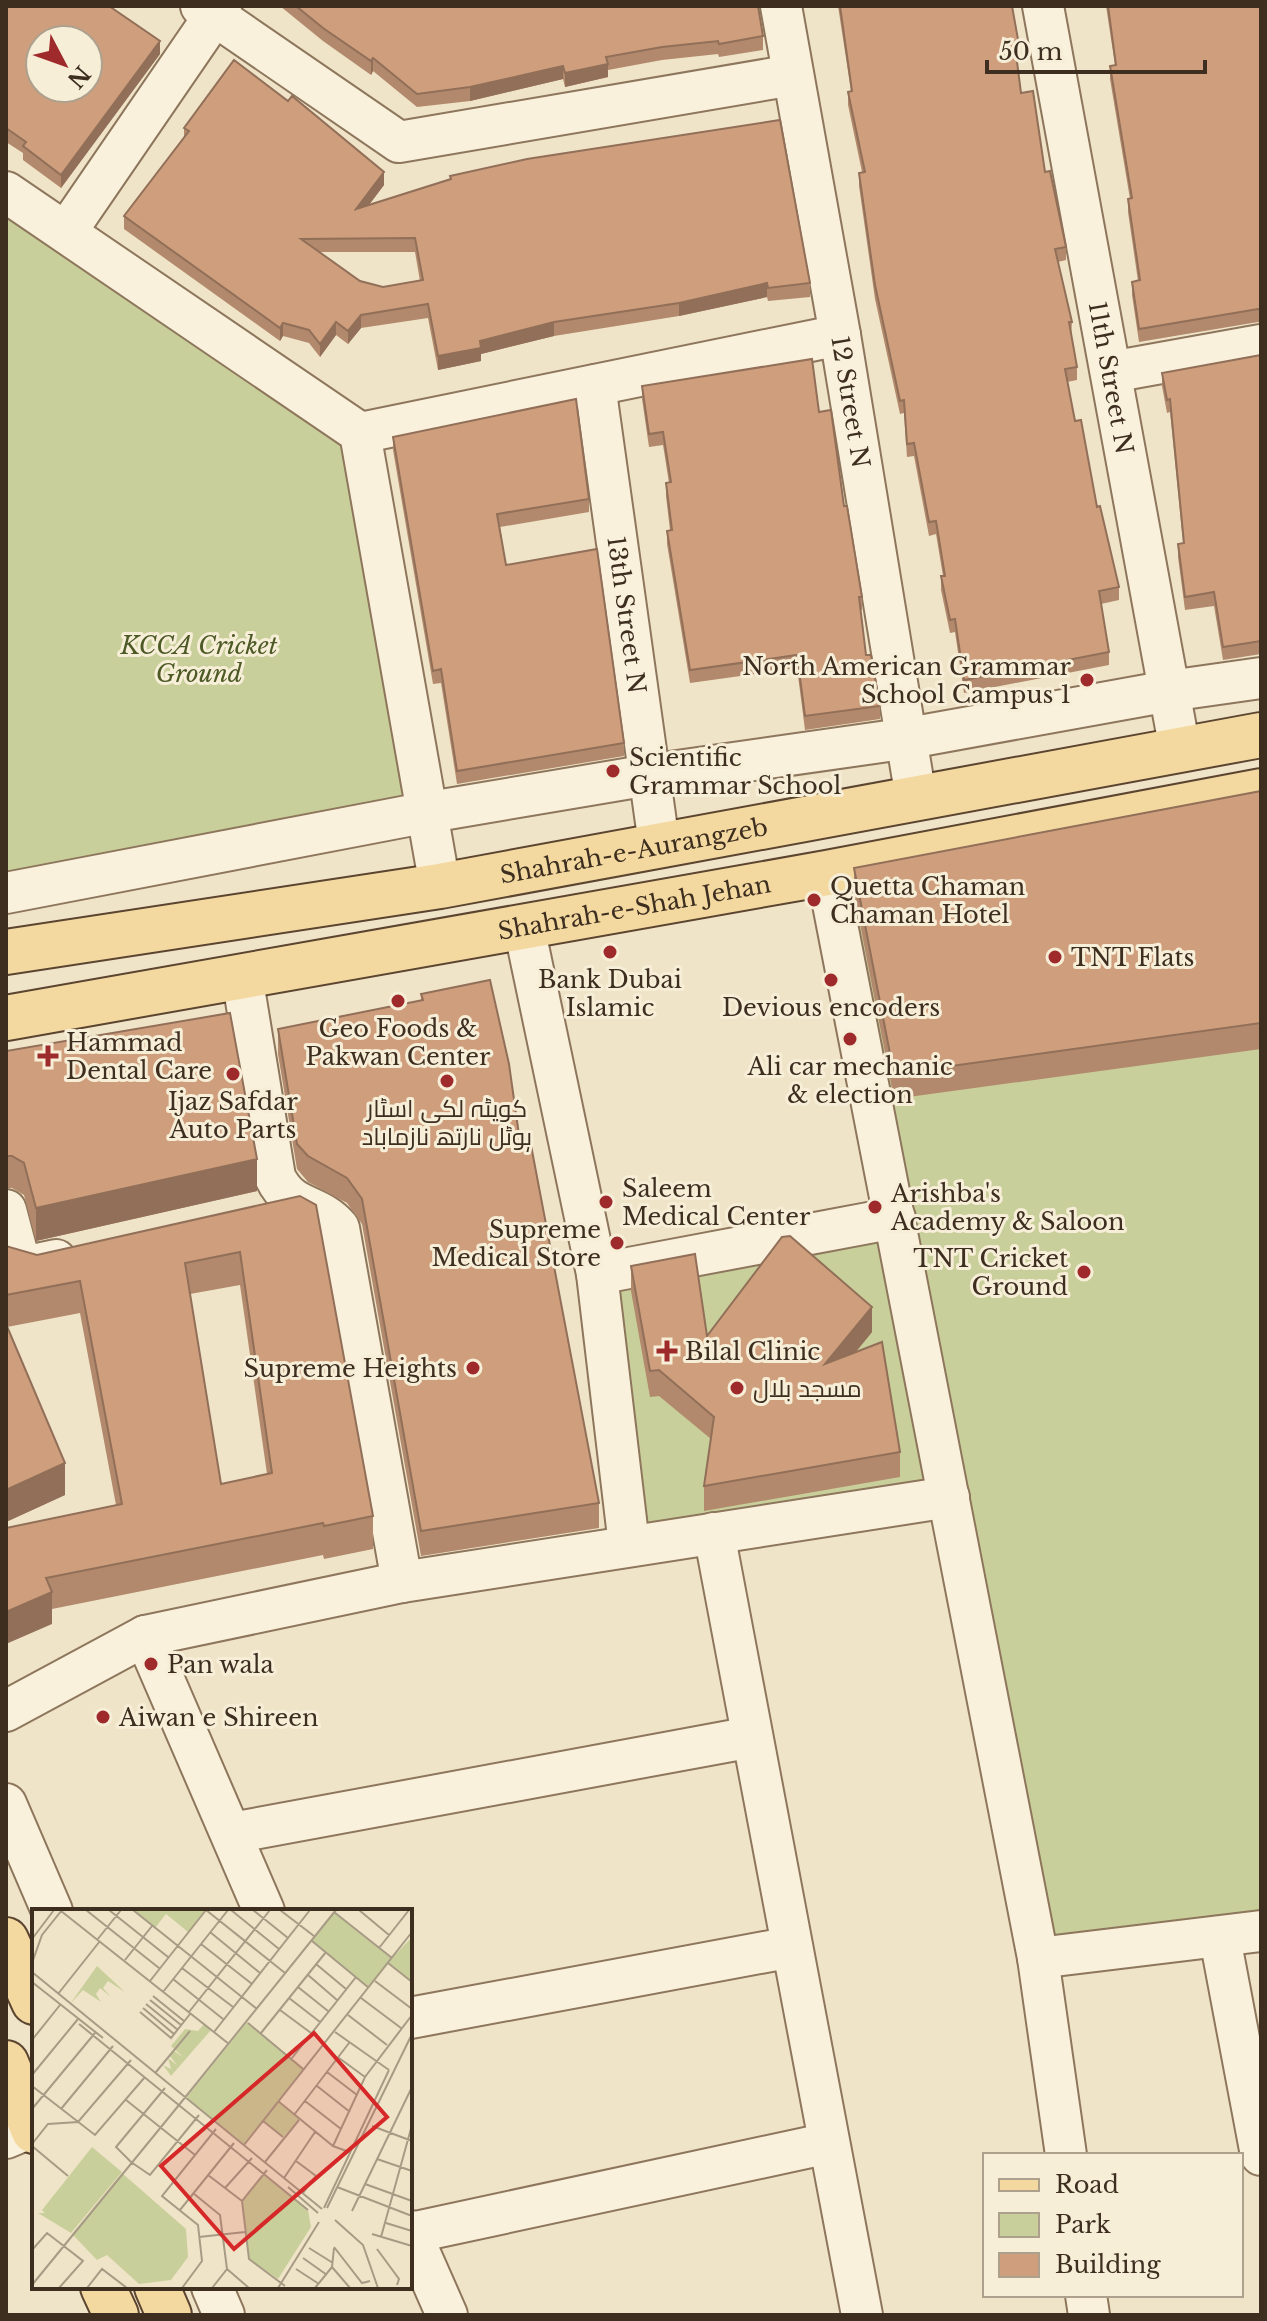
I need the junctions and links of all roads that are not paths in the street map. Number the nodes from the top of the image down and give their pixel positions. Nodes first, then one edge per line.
1 (781, 6) edge
2 (1043, 6) edge
3 (213, 9) edge
4 (793, 75) junction
5 (6, 192) edge
6 (66, 232) junction
7 (840, 335) junction
8 (1261, 345) edge
9 (1111, 372) junction
10 (595, 385) junction
11 (360, 433) junction
12 (1261, 678) edge
13 (1169, 691) junction
14 (1261, 735) edge
15 (909, 738) junction
16 (1180, 750) junction
17 (649, 775) junction
18 (1261, 791) edge
19 (916, 798) junction
20 (427, 814) junction
21 (659, 844) junction
22 (827, 873) junction
23 (440, 886) junction
24 (6, 893) edge
25 (524, 927) junction
26 (6, 952) edge
27 (242, 976) junction
28 (6, 1018) edge
29 (299, 1205) junction
30 (6, 1210) edge
31 (255, 1215) edge
32 (895, 1218) junction
33 (91, 1252) edge
34 (597, 1274) junction
35 (949, 1497) junction
36 (714, 1533) junction
37 (629, 1545) junction
38 (402, 1582) junction
39 (145, 1636) junction
40 (6, 1711) edge
41 (752, 1737) junction
42 (6, 1804) edge
43 (232, 1833) junction
44 (51, 1909) edge
45 (263, 1909) edge
46 (1261, 1931) edge
47 (1220, 1938) junction
48 (6, 1940) edge
49 (792, 1947) junction
50 (1038, 1958) junction
51 (32, 1998) edge
52 (412, 2018) edge
53 (6, 2063) edge
54 (24, 2132) edge
55 (1259, 2136) edge
56 (829, 2143) junction
57 (1066, 2153) edge
58 (412, 2232) edge
59 (412, 2234) edge
60 (104, 2289) edge
61 (158, 2289) edge
62 (213, 2289) edge
63 (116, 2315) edge
64 (169, 2315) edge
65 (224, 2315) edge
66 (447, 2315) edge
67 (862, 2315) edge

1 - 4 street, 12 Street N
2 - 9 street, 11th Street N
3 - 4 street
3 - 6 street
4 - 7 street, 12 Street N
5 - 6 street
6 - 11 street
7 - 10 street
7 - 15 street, 12 Street N
8 - 9 street
9 - 13 street, 11th Street N
10 - 11 street
10 - 17 street, 13th Street N
11 - 20 street
12 - 13 street
13 - 15 street
13 - 16 street, 11th Street N
14 - 16 main road, Shahrah-e-Aurangzeb
15 - 17 street
15 - 19 street, 12 Street N
16 - 19 main road, Shahrah-e-Aurangzeb
17 - 20 street
17 - 21 street, 13th Street N
18 - 22 main road, Shahrah-e-Shah Jehan
19 - 21 main road, Shahrah-e-Aurangzeb
20 - 23 street
20 - 24 street
21 - 23 main road, Shahrah-e-Aurangzeb
22 - 25 main road, Shahrah-e-Shah Jehan
22 - 32 street
23 - 26 main road, Shahrah-e-Aurangzeb
25 - 27 main road, Shahrah-e-Shah Jehan
25 - 34 street
27 - 28 main road, Shahrah-e-Shah Jehan
27 - 29 street
29 - 31 street
29 - 38 street
30 - 33 street
32 - 34 street
32 - 35 street
34 - 37 street
35 - 36 street
35 - 50 street
36 - 37 street
36 - 41 street
37 - 38 street
38 - 39 street
39 - 40 street
39 - 43 street
41 - 43 street
41 - 49 street
42 - 44 street
43 - 45 street
46 - 47 street
47 - 50 street
47 - 55 street
48 - 51 main road
49 - 52 street
49 - 56 street
50 - 57 street
53 - 54 main road
56 - 58 street
56 - 67 street
59 - 66 street
60 - 63 main road
61 - 64 main road
62 - 65 street

